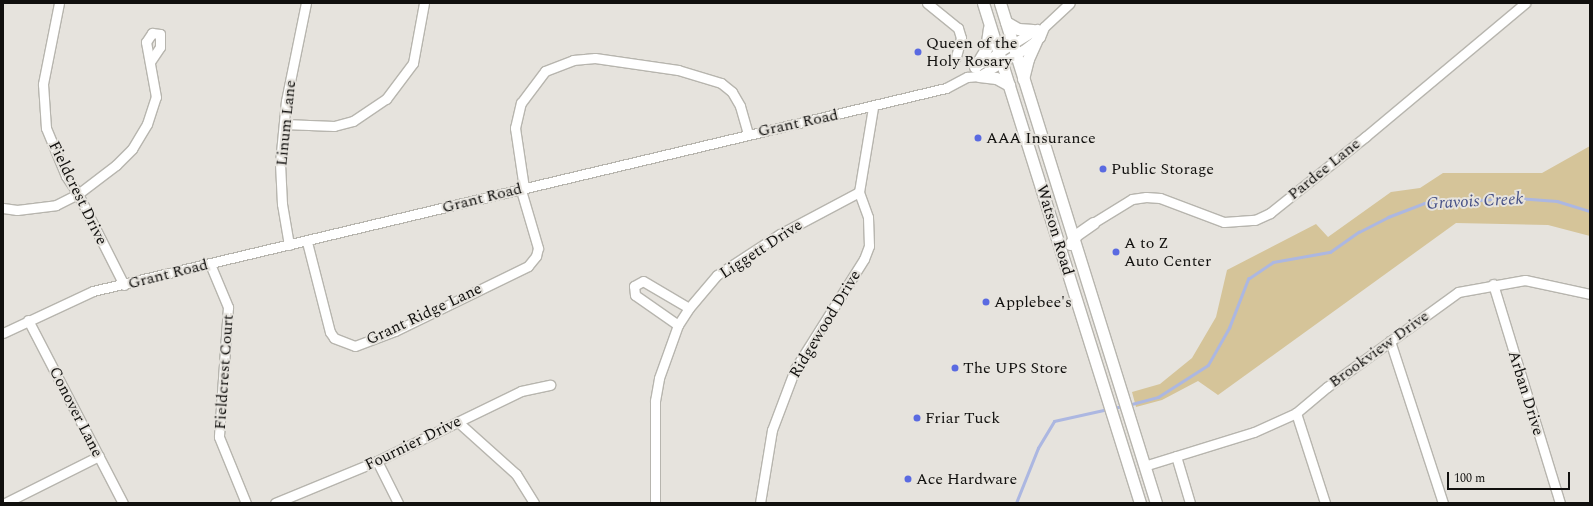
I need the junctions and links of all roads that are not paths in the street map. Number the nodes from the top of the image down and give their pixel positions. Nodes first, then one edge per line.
1 (59, 3) edge
2 (306, 3) edge
3 (424, 3) edge
4 (927, 3) edge
5 (983, 3) edge
6 (1000, 3) edge
7 (1070, 3) edge
8 (1525, 3) edge
9 (989, 22) junction
10 (1006, 22) junction
11 (1035, 35) junction
12 (1014, 51) junction
13 (956, 57) dead end
14 (1000, 58) junction
15 (150, 62) dead end
16 (977, 72) junction
17 (1023, 80) junction
18 (1009, 85) junction
19 (873, 107) junction
20 (284, 124) junction
21 (748, 134) junction
22 (522, 188) junction
23 (859, 192) junction
24 (78, 194) junction
25 (3, 208) edge
26 (1068, 221) junction
27 (1093, 223) junction
28 (307, 242) junction
29 (289, 245) junction
30 (1071, 247) junction
31 (210, 264) junction
32 (1493, 284) junction
33 (124, 285) junction
34 (1590, 294) edge
35 (689, 308) junction
36 (28, 320) junction
37 (678, 325) junction
38 (3, 333) edge
39 (1390, 341) junction
40 (550, 385) dead end
41 (1296, 413) junction
42 (458, 422) junction
43 (99, 456) junction
44 (1176, 456) junction
45 (378, 461) junction
46 (1144, 466) junction
47 (5, 503) edge
48 (124, 503) edge
49 (246, 503) edge
50 (275, 503) edge
51 (398, 503) edge
52 (534, 503) edge
53 (655, 503) edge
54 (760, 503) edge
55 (1140, 503) edge
56 (1156, 503) edge
57 (1190, 503) edge
58 (1325, 503) edge
59 (1443, 503) edge
60 (1560, 503) edge

1 - 24 street, Fieldcrest Drive
2 - 20 street, Linum Lane
3 - 20 street
4 - 13 street
5 - 9 main road, Watson Road
6 - 10 main road, Watson Road
7 - 11 street, Grant Road
8 - 27 street, Pardee Lane
9 - 14 main road, Watson Road
9 - 16 main road
10 - 11 main road
10 - 12 main road, Watson Road
11 - 12 street, Grant Road
11 - 17 main road
12 - 14 street, Grant Road
12 - 17 main road, Watson Road
14 - 16 street, Grant Road
14 - 18 main road, Watson Road
15 - 24 street
16 - 18 main road
16 - 19 street, Grant Road
17 - 26 main road, Watson Road
18 - 30 main road, Watson Road
19 - 21 street, Grant Road
19 - 23 street
20 - 29 street, Linum Lane
21 - 22 street, Grant Road
21 - 22 street, Grant Ridge Lane
22 - 28 street, Grant Road
22 - 28 street, Grant Ridge Lane
23 - 35 street, Liggett Drive
23 - 54 street, Ridgewood Drive
24 - 25 street
24 - 33 street, Fieldcrest Drive
26 - 27 main road
26 - 30 main road, Watson Road
26 - 30 main road
27 - 30 main road
28 - 29 street, Grant Road
29 - 31 street, Grant Road
30 - 46 main road, Watson Road
30 - 55 main road, Watson Road
31 - 33 street, Grant Road
31 - 49 street, Fieldcrest Court
32 - 34 street, Brookview Drive
32 - 39 street, Brookview Drive
32 - 60 street, Arban Drive
33 - 36 street, Grant Road
35 - 37 street, Liggett Drive
35 - 37 street
36 - 38 street, Grant Road
36 - 43 street, Conover Lane
37 - 53 street, Liggett Drive
39 - 41 street, Brookview Drive
39 - 59 street
40 - 42 street, Fournier Drive
41 - 44 street, Brookview Drive
41 - 58 street
42 - 45 street, Fournier Drive
42 - 52 street
43 - 47 street
43 - 48 street, Conover Lane
44 - 46 street, Brookview Drive
44 - 57 street
45 - 50 street, Fournier Drive
45 - 51 street
46 - 56 main road, Watson Road

